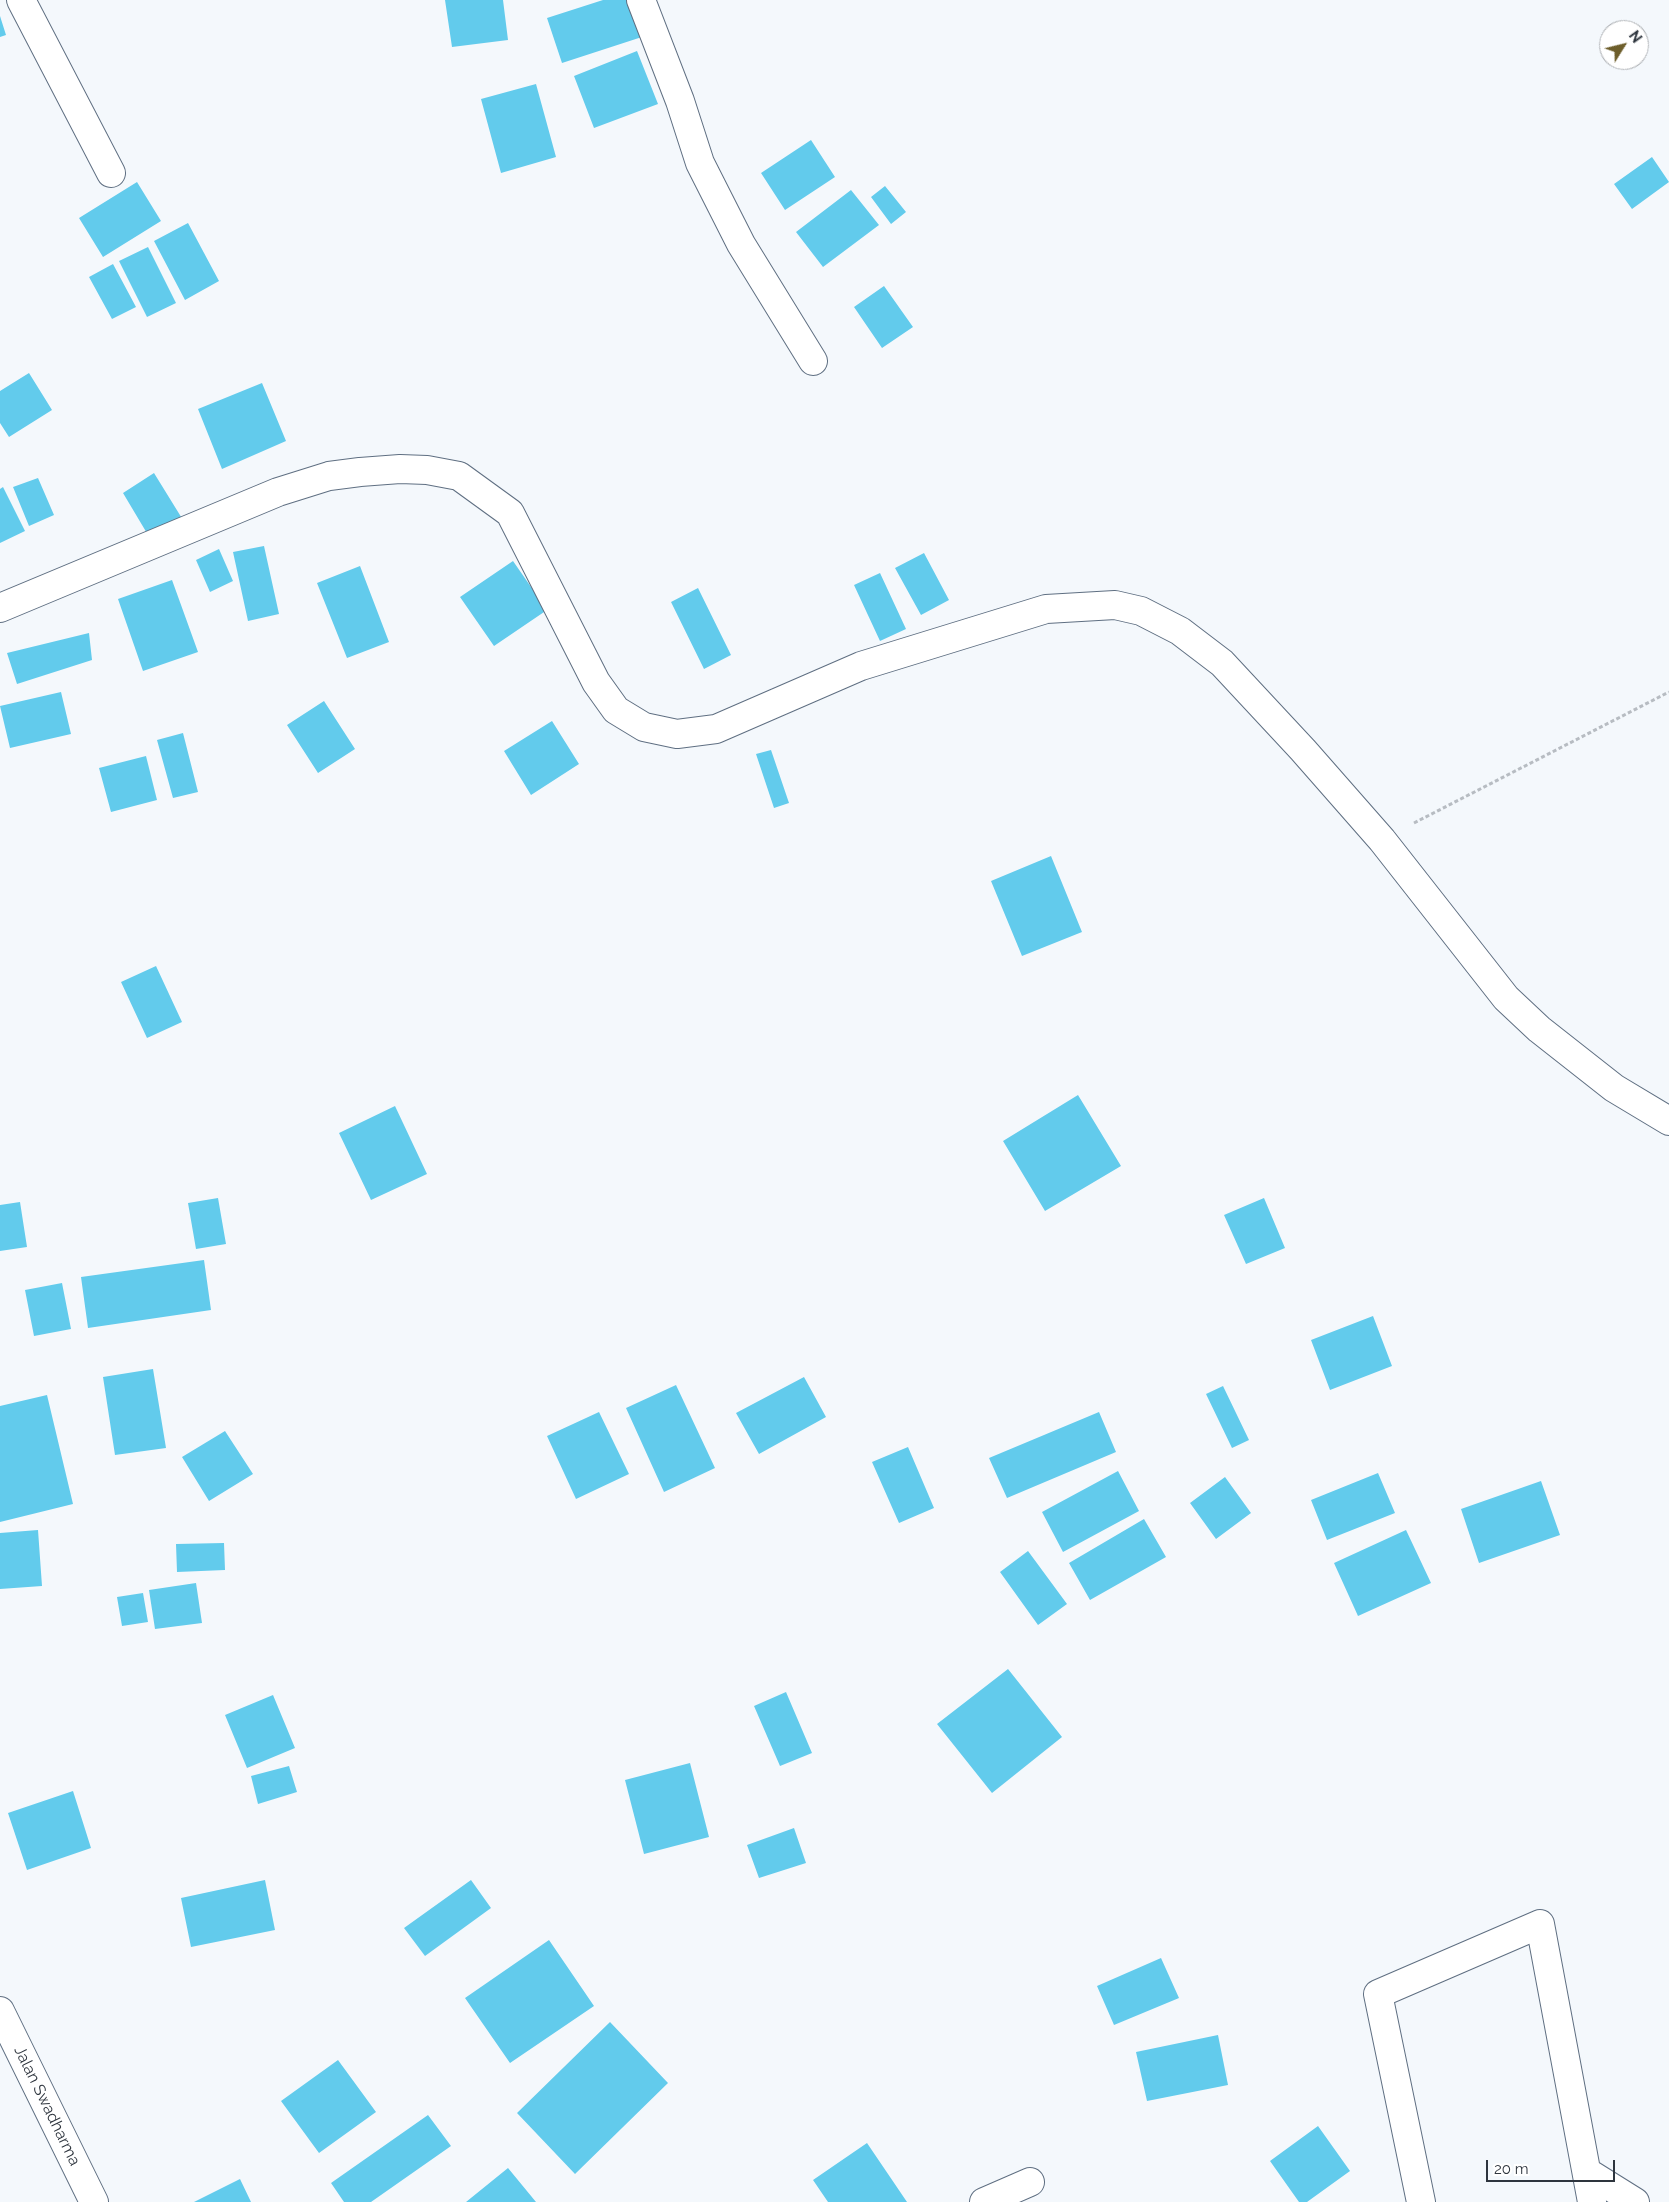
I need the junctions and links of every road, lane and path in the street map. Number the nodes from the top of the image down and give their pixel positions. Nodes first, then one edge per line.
1 (21, 0) edge
2 (641, 0) edge
3 (111, 174) dead end
4 (813, 361) dead end
5 (0, 608) edge
6 (1669, 692) edge
7 (1382, 840) junction
8 (1669, 1122) edge
9 (0, 2011) edge
10 (1587, 2172) junction
11 (1030, 2182) dead end
12 (94, 2202) edge
13 (984, 2202) edge
14 (1421, 2202) edge
15 (1592, 2202) edge
16 (1635, 2202) edge

1 - 3 street
2 - 4 street
5 - 7 street
6 - 7 path
7 - 8 street
9 - 12 street, Jalan Swadharma
10 - 14 street
10 - 15 street
10 - 16 street
11 - 13 street

